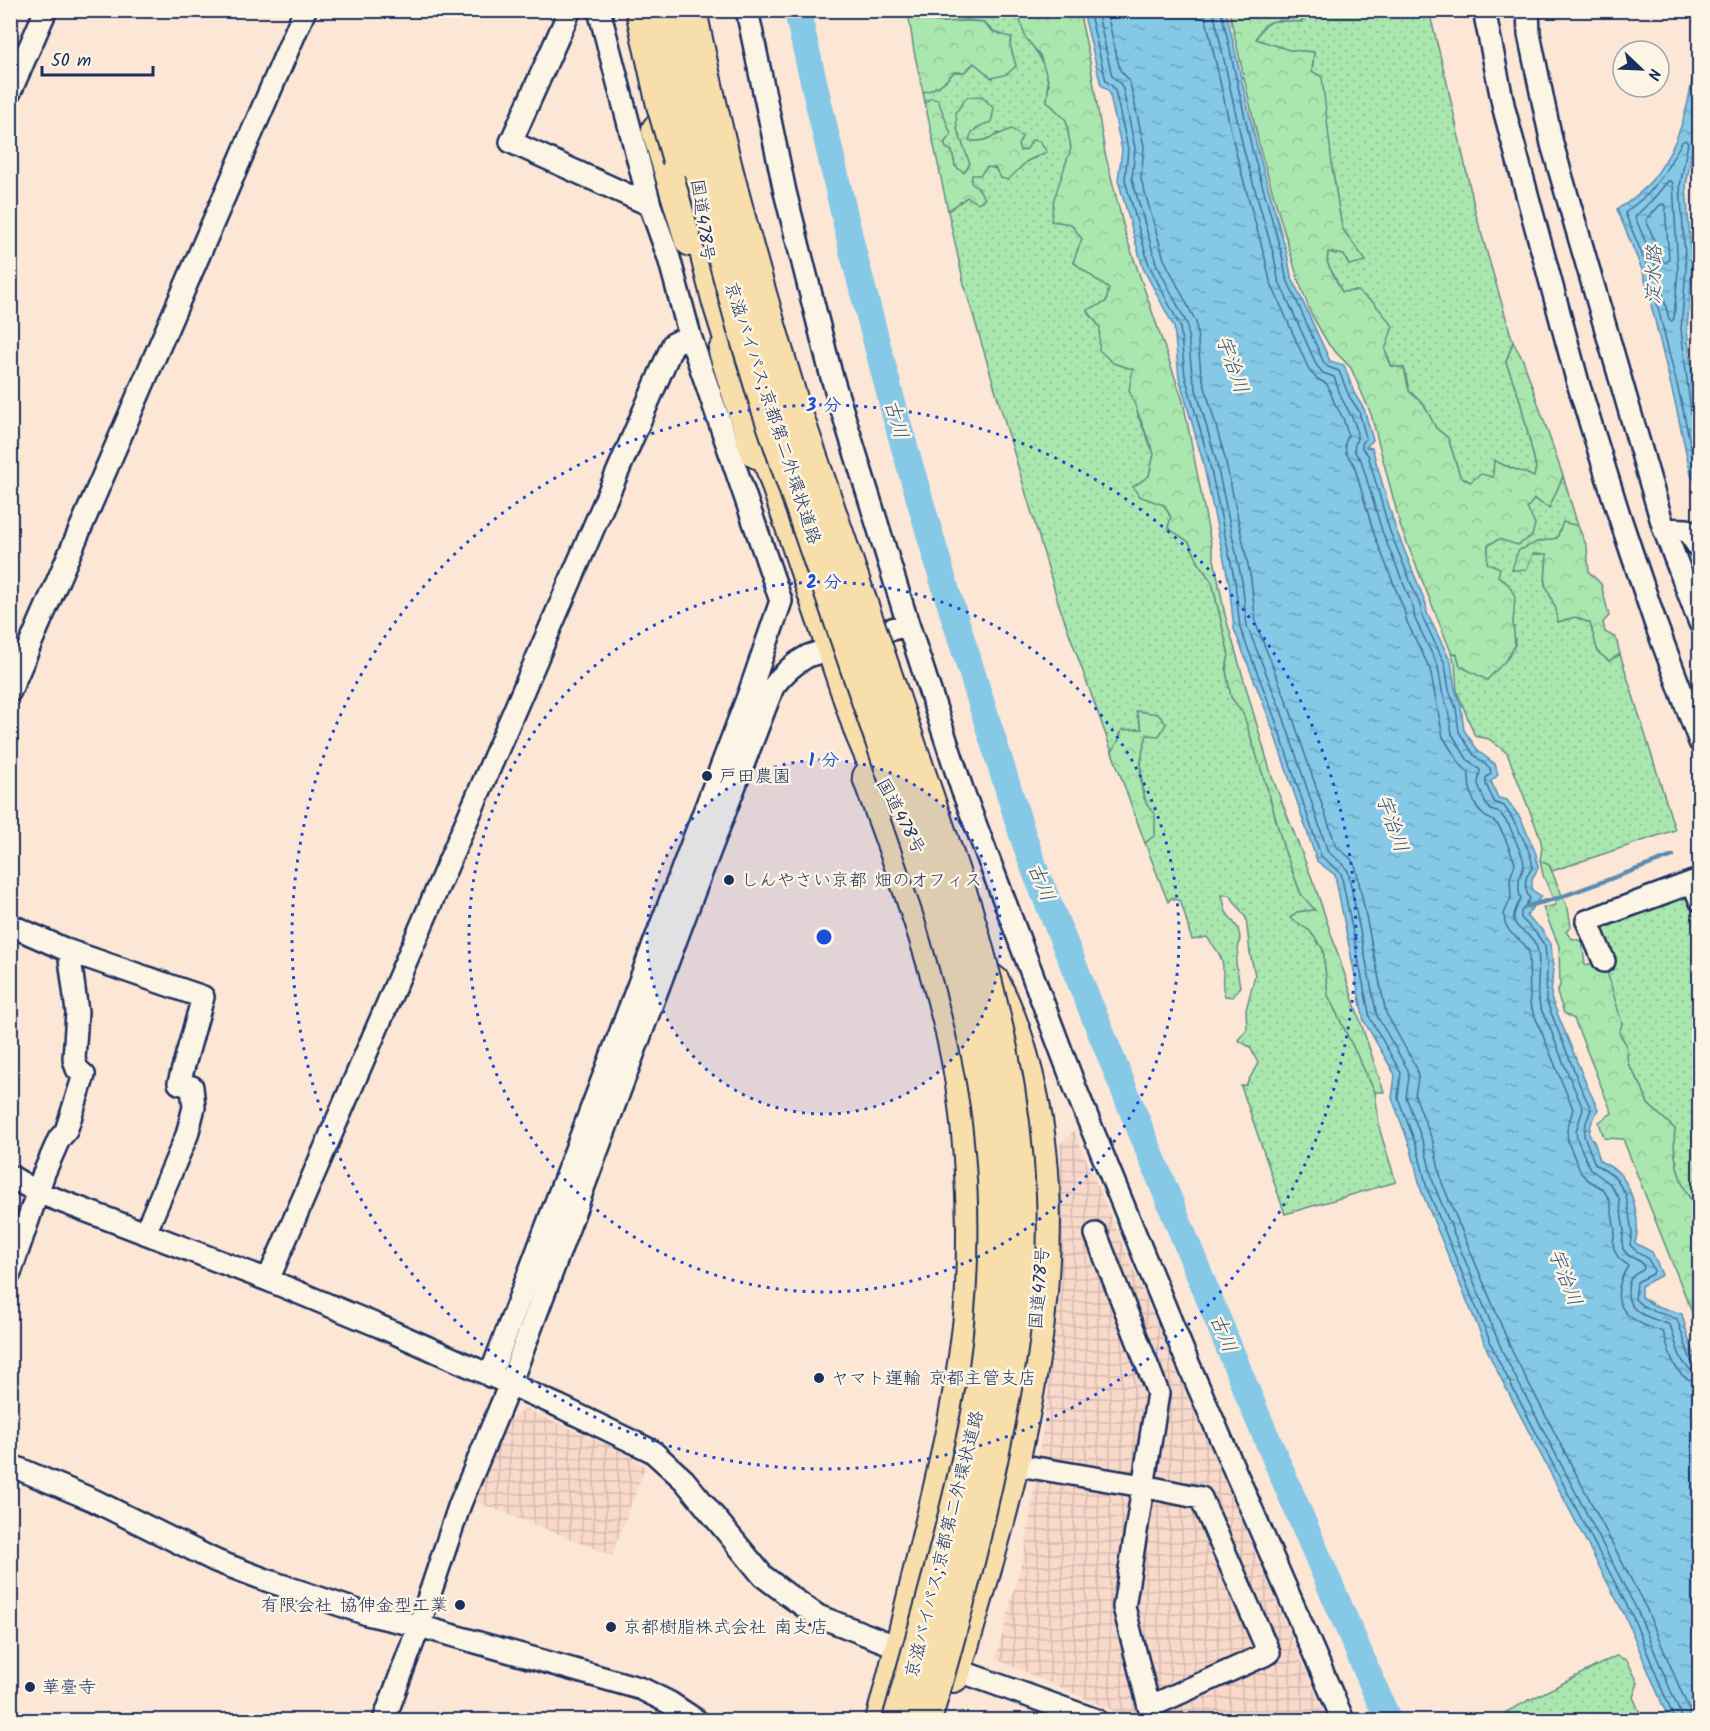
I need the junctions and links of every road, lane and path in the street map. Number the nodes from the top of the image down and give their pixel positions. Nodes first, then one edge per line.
1 (46, 10) edge
2 (304, 10) edge
3 (570, 10) edge
4 (599, 10) edge
5 (629, 10) edge
6 (642, 10) edge
7 (667, 10) edge
8 (690, 10) edge
9 (700, 10) edge
10 (747, 10) edge
11 (1484, 10) edge
12 (1528, 10) edge
13 (10, 92) edge
14 (650, 205) junction
15 (681, 254) junction
16 (690, 336) junction
17 (767, 406) junction
18 (1664, 529) junction
19 (1700, 549) edge
20 (1700, 623) edge
21 (908, 624) junction
22 (827, 649) junction
23 (10, 691) edge
24 (759, 694) junction
25 (1700, 742) edge
26 (1700, 900) edge
27 (10, 925) edge
28 (69, 951) junction
29 (1604, 961) dead end
30 (10, 1176) edge
31 (37, 1192) junction
32 (145, 1233) junction
33 (1096, 1234) dead end
34 (10, 1272) edge
35 (268, 1280) junction
36 (490, 1376) junction
37 (510, 1384) junction
38 (1012, 1464) junction
39 (10, 1465) edge
40 (1143, 1486) junction
41 (419, 1626) junction
42 (901, 1648) junction
43 (955, 1669) junction
44 (1146, 1714) edge
45 (1089, 1719) edge
46 (384, 1720) edge
47 (696, 1720) edge
48 (882, 1720) edge
49 (899, 1720) edge
50 (925, 1720) edge
51 (940, 1720) edge
52 (1344, 1720) edge

1 - 13 street
2 - 23 street
3 - 14 street
4 - 14 street
5 - 15 highway, 国道478号
6 - 17 highway, bridge
7 - 17 highway, 京滋バイパス;京都第二外環状道路, bridge
8 - 50 highway, 京滋バイパス;京都第二外環状道路, bridge
9 - 22 highway, 国道478号
10 - 21 street
11 - 25 street
12 - 18 street
14 - 15 street
15 - 16 street
15 - 22 highway, 国道478号
16 - 24 street
16 - 35 street
17 - 49 highway, 京滋バイパス;京都第二外環状道路, bridge
18 - 19 street
18 - 20 street
21 - 22 street
21 - 52 street
22 - 24 street
22 - 38 highway, 国道478号
22 - 42 highway, 国道478号
24 - 36 street
24 - 37 street
26 - 29 street
27 - 28 street
28 - 31 street
28 - 32 street
30 - 31 street
31 - 32 street
31 - 34 street
32 - 35 street
33 - 40 street
35 - 36 street
36 - 37 street
37 - 41 street
37 - 42 street
38 - 40 street
38 - 43 highway, 国道478号
39 - 41 street
40 - 44 street
40 - 44 street
41 - 46 street
41 - 47 street
42 - 43 street
42 - 48 highway, 国道478号
43 - 45 street
43 - 51 highway, 国道478号

